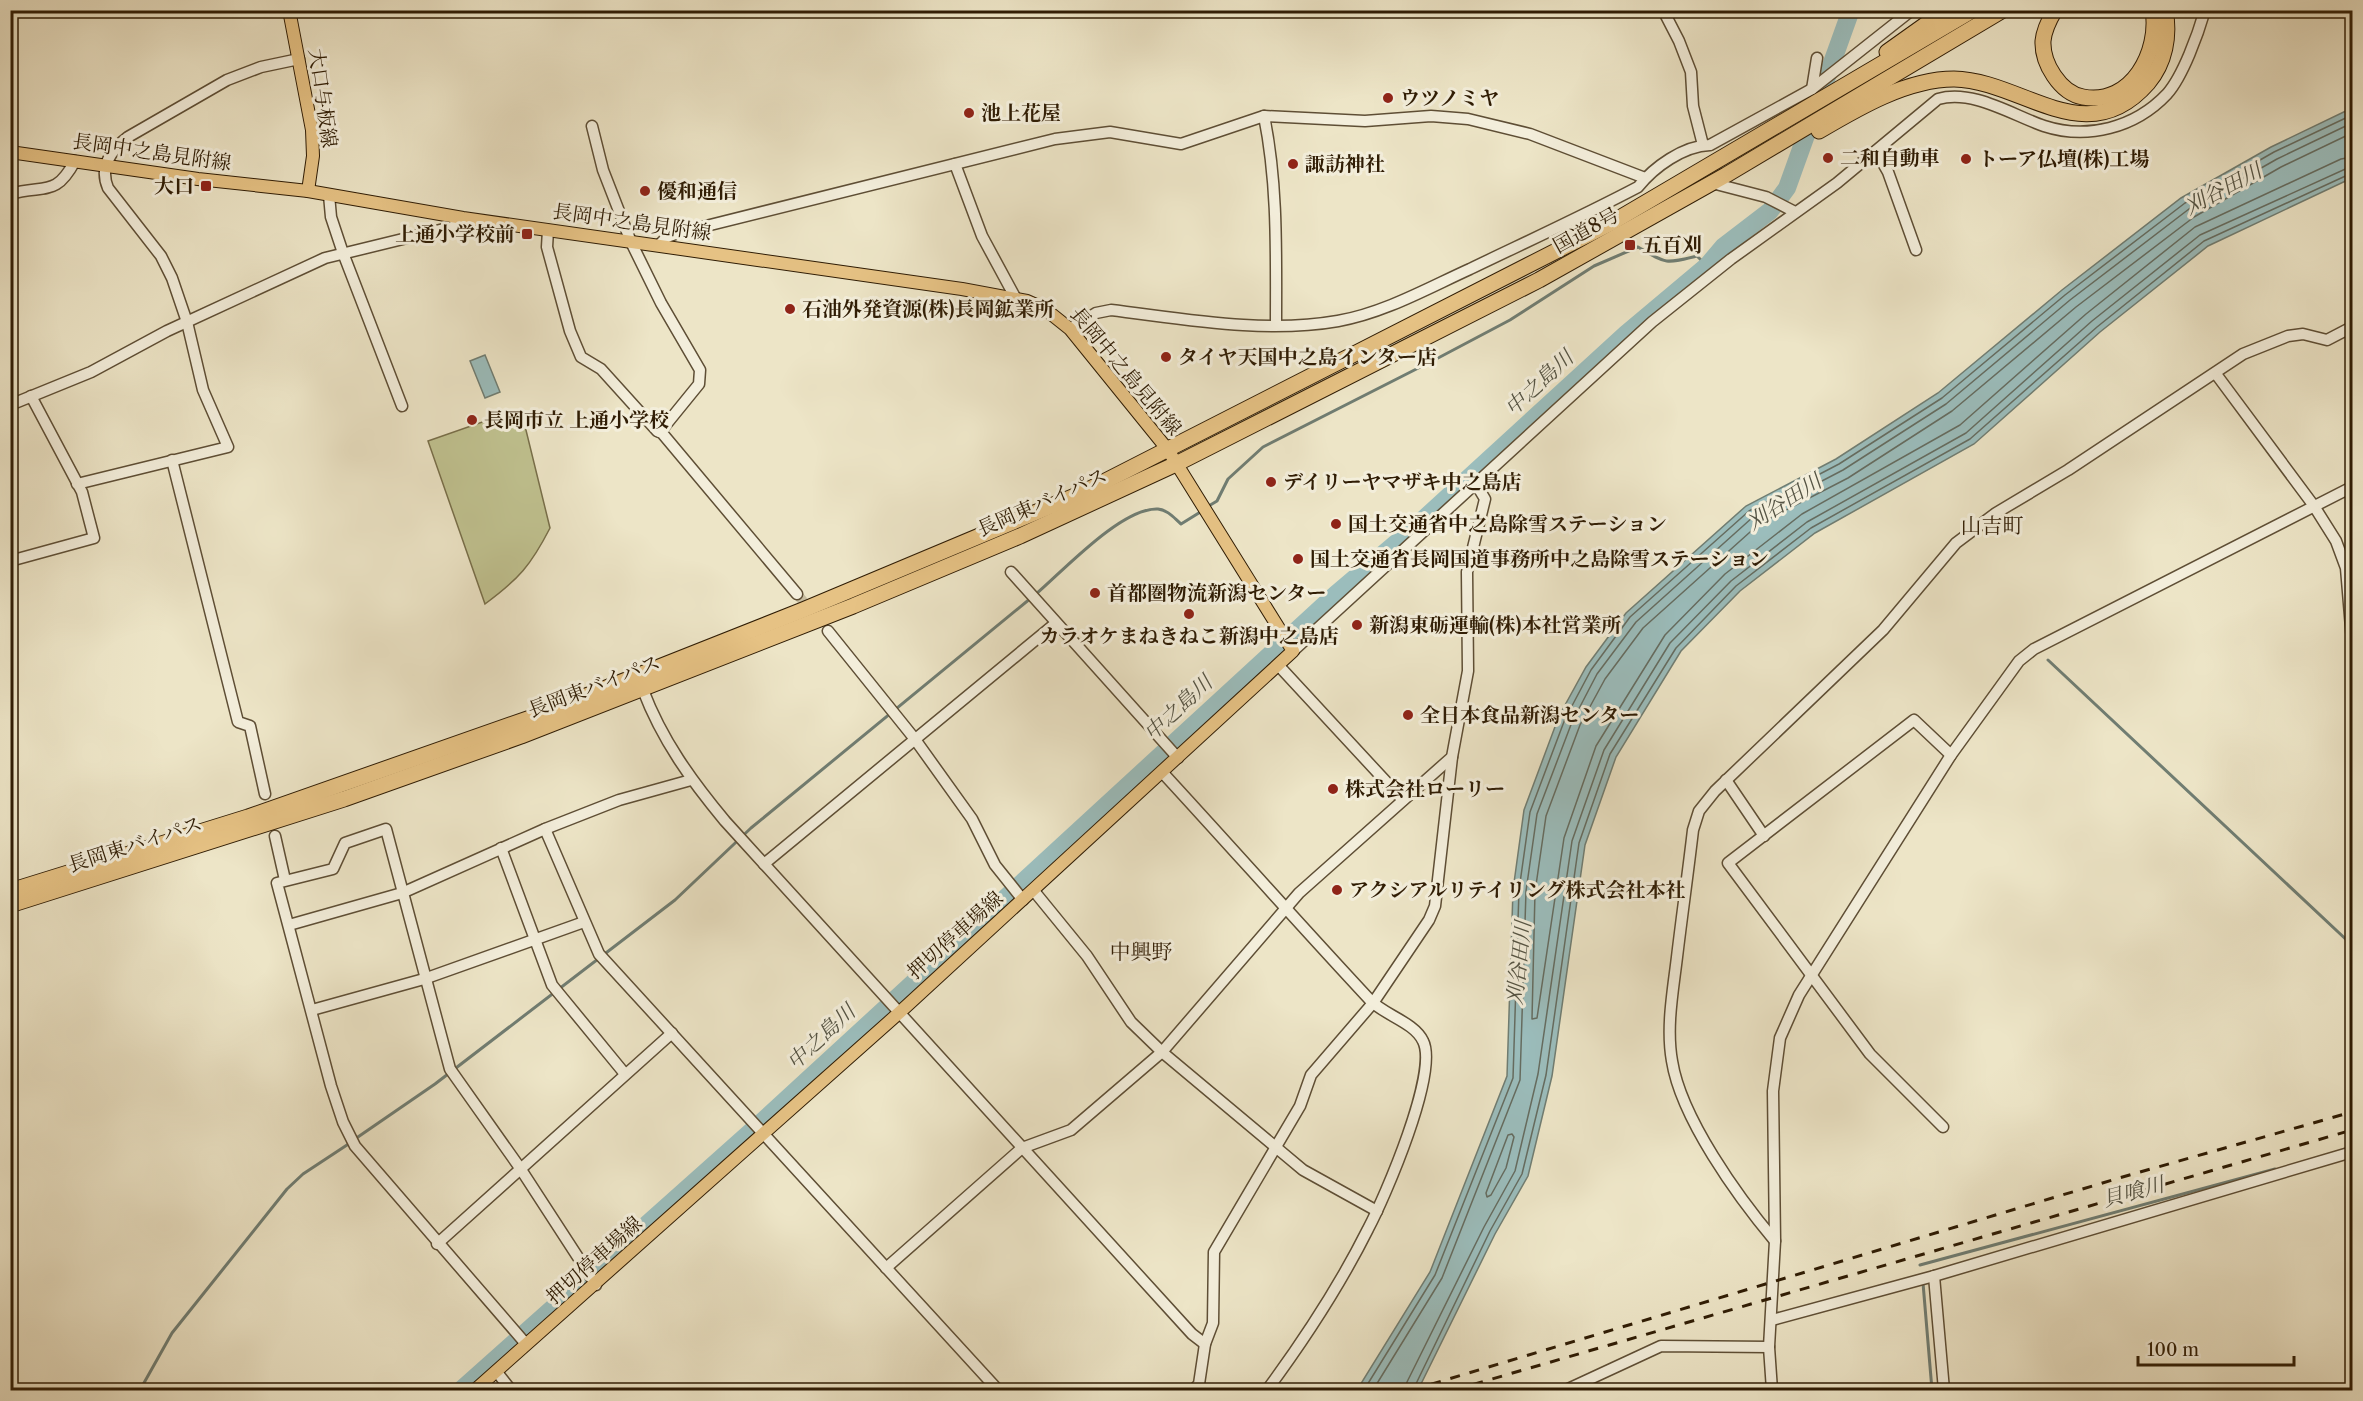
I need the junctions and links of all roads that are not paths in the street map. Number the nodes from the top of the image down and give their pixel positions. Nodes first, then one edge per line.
1 (289, 10) edge
2 (1663, 10) edge
3 (1912, 10) edge
4 (1946, 10) edge
5 (1973, 10) edge
6 (2003, 10) edge
7 (2055, 10) edge
8 (2153, 10) edge
9 (2165, 10) edge
10 (2205, 10) edge
11 (1817, 58) dead end
12 (298, 59) junction
13 (1812, 89) junction
14 (1832, 94) junction
15 (1264, 116) junction
16 (1829, 119) junction
17 (592, 126) dead end
18 (1703, 146) junction
19 (1876, 151) junction
20 (10, 152) edge
21 (75, 161) junction
22 (955, 164) junction
23 (105, 165) junction
24 (1645, 178) junction
25 (1712, 183) junction
26 (308, 192) junction
27 (10, 194) edge
28 (329, 195) junction
29 (1795, 212) junction
30 (464, 218) junction
31 (548, 230) junction
32 (631, 242) junction
33 (659, 245) junction
34 (1516, 247) junction
35 (1916, 250) dead end
36 (343, 253) junction
37 (1526, 267) junction
38 (1015, 297) junction
39 (188, 322) junction
40 (1276, 325) junction
41 (2352, 327) edge
42 (1070, 329) junction
43 (2216, 374) junction
44 (31, 396) junction
45 (10, 405) edge
46 (402, 406) dead end
47 (660, 432) junction
48 (1168, 450) junction
49 (172, 460) junction
50 (1176, 464) junction
51 (77, 484) junction
52 (1476, 484) junction
53 (2352, 488) edge
54 (2314, 506) junction
55 (10, 561) edge
56 (1011, 572) dead end
57 (797, 594) tunnel mouth
58 (1056, 623) junction
59 (828, 631) tunnel mouth
60 (2352, 640) edge
61 (1293, 651) junction
62 (1279, 666) junction
63 (643, 690) junction
64 (914, 738) junction
65 (1951, 755) junction
66 (1452, 757) junction
67 (1178, 758) junction
68 (1162, 772) junction
69 (691, 780) junction
70 (1726, 780) junction
71 (265, 794) dead end
72 (1403, 800) junction
73 (545, 829) junction
74 (275, 836) dead end
75 (1764, 836) junction
76 (501, 848) junction
77 (764, 864) junction
78 (285, 880) junction
79 (10, 891) edge
80 (1034, 891) junction
81 (402, 893) junction
82 (1023, 900) junction
83 (10, 905) edge
84 (1287, 907) junction
85 (584, 922) junction
86 (289, 925) junction
87 (534, 939) junction
88 (1811, 978) junction
89 (424, 979) junction
90 (1373, 1003) junction
91 (894, 1005) junction
92 (312, 1010) junction
93 (672, 1032) junction
94 (1162, 1052) junction
95 (626, 1074) junction
96 (1943, 1127) dead end
97 (764, 1134) junction
98 (1276, 1146) junction
99 (1022, 1148) junction
100 (2352, 1152) edge
101 (520, 1168) junction
102 (1377, 1211) junction
103 (1775, 1241) junction
104 (437, 1244) junction
105 (886, 1268) junction
106 (1934, 1276) junction
107 (596, 1285) junction
108 (1772, 1320) junction
109 (526, 1344) junction
110 (1205, 1344) junction
111 (1769, 1347) junction
112 (496, 1371) junction
113 (475, 1390) edge
114 (511, 1390) edge
115 (998, 1390) edge
116 (1193, 1390) edge
117 (1267, 1390) edge
118 (1566, 1390) edge
119 (1772, 1390) edge
120 (1944, 1390) edge

1 - 12 main road, 大口与板線
2 - 18 street
3 - 13 street
4 - 14 highway
5 - 14 highway, 国道8号
6 - 16 highway, 国道8号
7 - 8 highway
9 - 16 highway
10 - 19 street
11 - 13 street
12 - 23 street
12 - 26 main road, 大口与板線
13 - 18 street
14 - 37 highway, 国道8号
15 - 22 street
15 - 24 street
15 - 40 street
16 - 25 highway, 国道8号
17 - 32 street
18 - 24 street
19 - 29 street
19 - 35 street
20 - 21 main road, 長岡中之島見附線
21 - 23 main road, 長岡中之島見附線
21 - 27 street
22 - 33 street
22 - 38 street
23 - 26 main road, 長岡中之島見附線
23 - 39 street
24 - 34 street
25 - 29 street
25 - 50 highway, 国道8号
26 - 28 main road, 長岡中之島見附線
28 - 30 main road, 長岡中之島見附線
28 - 36 street
29 - 52 street
30 - 31 main road, 長岡中之島見附線
30 - 36 street
31 - 32 main road, 長岡中之島見附線
31 - 47 street
32 - 33 main road, 長岡中之島見附線
32 - 47 street
33 - 38 main road, 長岡中之島見附線
34 - 37 street
34 - 40 street
36 - 39 street
36 - 46 street
37 - 48 highway, 国道8号
38 - 42 main road, 長岡中之島見附線
39 - 44 street
39 - 49 street
40 - 42 street
41 - 43 street
42 - 48 main road, 長岡中之島見附線
43 - 54 street
43 - 70 street
44 - 45 street
44 - 51 street
47 - 57 street
48 - 50 main road, 長岡中之島見附線
48 - 79 highway, 長岡東バイパス
49 - 51 street
49 - 71 street
50 - 61 main road
50 - 63 highway, 長岡東バイパス
51 - 55 street
52 - 61 street
52 - 66 street
53 - 54 street
54 - 60 street
54 - 65 street
56 - 58 street
58 - 64 street
58 - 67 street
59 - 64 street
61 - 62 main road, 押切停車場線
62 - 67 main road, 押切停車場線
62 - 72 street
63 - 69 street
63 - 83 highway, 長岡東バイパス
64 - 77 street
64 - 82 street
65 - 75 street
65 - 88 street
66 - 72 street
66 - 90 street
67 - 68 main road, 押切停車場線
68 - 80 main road, 押切停車場線
68 - 84 street
69 - 73 street
69 - 77 street
70 - 75 street
70 - 103 street
72 - 84 street
73 - 76 street
73 - 85 street
74 - 78 street
75 - 88 street
76 - 81 street
76 - 87 street
77 - 91 street
78 - 81 street
78 - 86 street
80 - 82 main road, 押切停車場線
80 - 94 street
81 - 86 street
81 - 89 street
82 - 91 main road, 押切停車場線
84 - 90 street
84 - 94 street
85 - 87 street
85 - 93 street
86 - 92 street
87 - 89 street
87 - 95 street
88 - 96 street
88 - 103 street
89 - 92 street
89 - 101 street
90 - 98 street
90 - 102 street
91 - 97 main road, 押切停車場線
91 - 99 street
92 - 104 street
93 - 95 street
93 - 97 street
94 - 98 street
94 - 99 street
95 - 101 street
97 - 105 street
97 - 107 main road, 押切停車場線
98 - 102 street
98 - 110 street
99 - 105 street
99 - 110 street
100 - 106 street
101 - 104 street
101 - 107 street
102 - 117 street
103 - 108 street
104 - 109 street
105 - 115 street
106 - 108 street
106 - 120 street
107 - 109 main road, 押切停車場線
108 - 111 street
109 - 112 main road, 押切停車場線
110 - 116 street
111 - 118 street
111 - 119 street
112 - 113 main road, 押切停車場線
112 - 114 street

